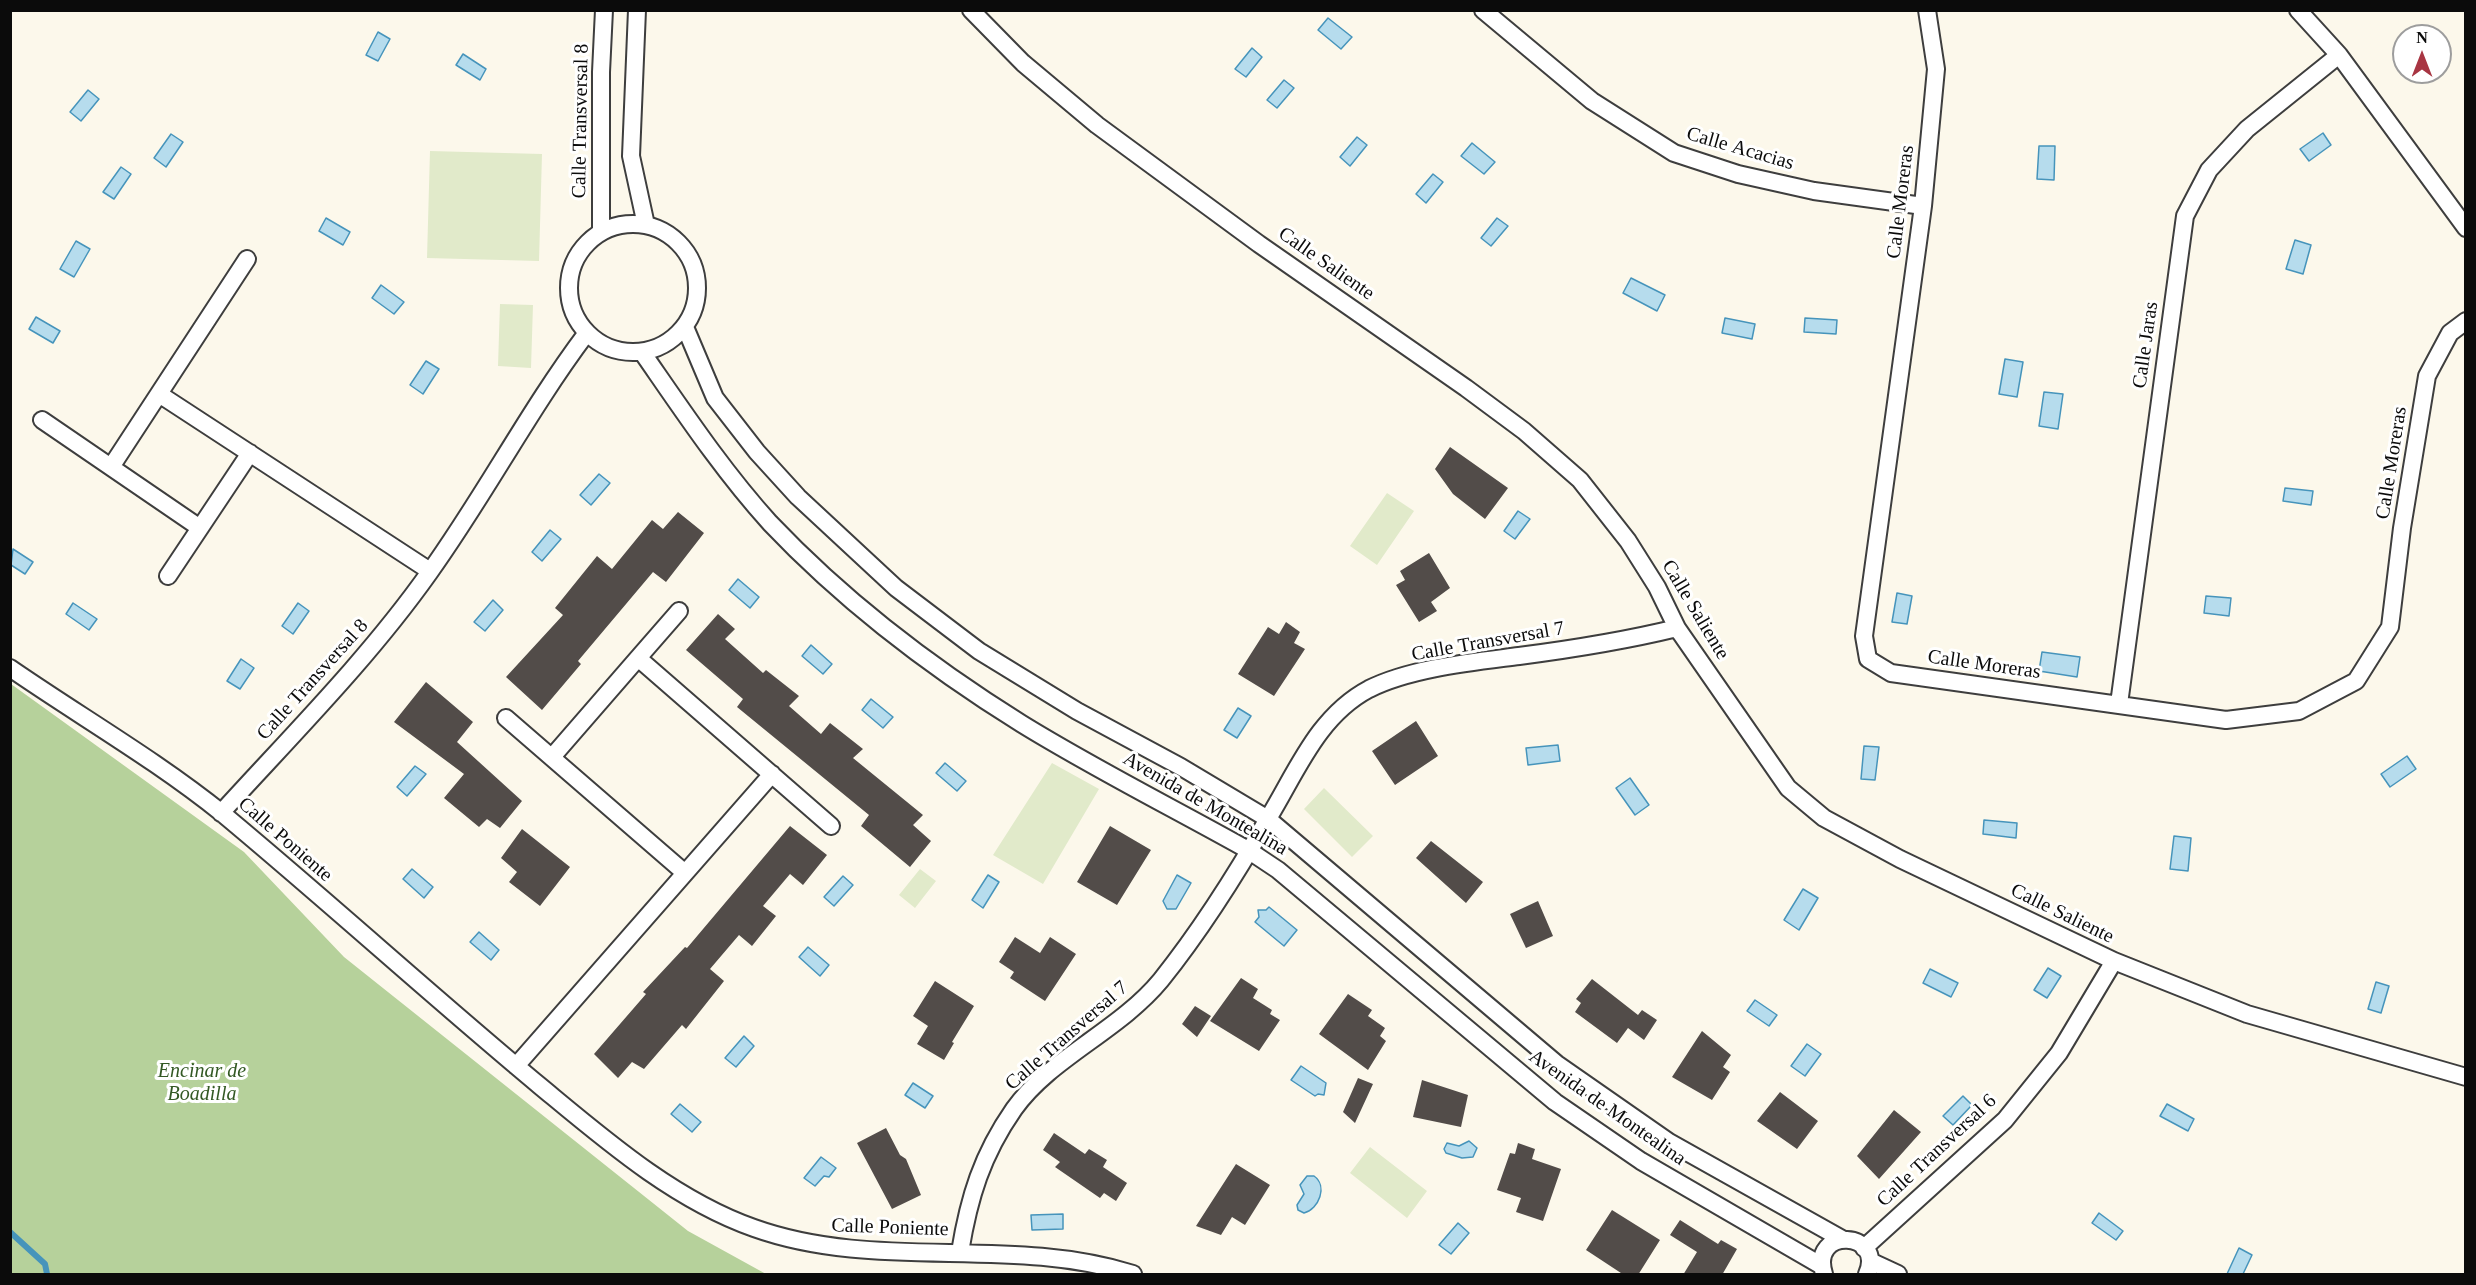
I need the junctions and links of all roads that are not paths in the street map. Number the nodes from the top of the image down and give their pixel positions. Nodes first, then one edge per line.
1 (604, 10) edge
2 (637, 10) edge
3 (971, 10) edge
4 (1484, 10) edge
5 (1928, 10) edge
6 (2298, 10) edge
7 (2340, 55) junction
8 (1923, 206) junction
9 (646, 225) junction
10 (2466, 228) edge
11 (601, 232) junction
12 (248, 259) dead end
13 (2466, 321) edge
14 (685, 327) junction
15 (586, 334) junction
16 (642, 352) junction
17 (159, 394) junction
18 (42, 420) dead end
19 (250, 453) junction
20 (111, 467) junction
21 (200, 528) junction
22 (430, 572) junction
23 (168, 576) dead end
24 (679, 611) dead end
25 (1677, 628) junction
26 (638, 658) junction
27 (10, 668) edge
28 (2119, 704) junction
29 (506, 718) dead end
30 (552, 757) junction
31 (772, 774) junction
32 (221, 813) junction
33 (1268, 819) junction
34 (831, 826) dead end
35 (1248, 850) junction
36 (685, 873) junction
37 (2114, 961) junction
38 (516, 1066) junction
39 (2466, 1077) edge
40 (1842, 1239) junction
41 (960, 1252) junction
42 (1867, 1261) edge
43 (1823, 1270) edge
44 (1133, 1275) edge
45 (1898, 1275) edge

1 - 11 street, Calle Transversal 8
2 - 9 street
3 - 25 street, Calle Saliente
4 - 8 street, Calle Acacias
5 - 8 street, Calle Moreras
6 - 7 street
7 - 10 street
7 - 28 street, Calle Jaras
8 - 28 street, Calle Moreras
9 - 11 street
9 - 14 street
11 - 15 street
12 - 17 street
13 - 28 street, Calle Moreras
14 - 16 street
14 - 33 street, Avenida de Montealina
15 - 16 street
15 - 22 street, Calle Transversal 8
16 - 35 street, Avenida de Montealina
17 - 19 street
17 - 20 street
18 - 20 street
19 - 21 street
19 - 22 street
20 - 21 street
21 - 23 street
22 - 32 street, Calle Transversal 8
24 - 26 street
25 - 33 street, Calle Transversal 7
25 - 37 street, Calle Saliente
26 - 30 street
26 - 31 street
27 - 32 street, Calle Poniente
29 - 30 street
30 - 36 street
31 - 34 street
31 - 36 street
32 - 38 street, Calle Poniente
33 - 35 street, Calle Transversal 7
33 - 40 street, Avenida de Montealina
35 - 41 street, Calle Transversal 7
35 - 43 street, Avenida de Montealina
36 - 38 street
37 - 39 street, Calle Saliente
37 - 42 street, Calle Transversal 6
38 - 41 street, Calle Poniente
40 - 42 street, Avenida de Montealina
40 - 43 street
41 - 44 street, Calle Poniente
42 - 45 street

